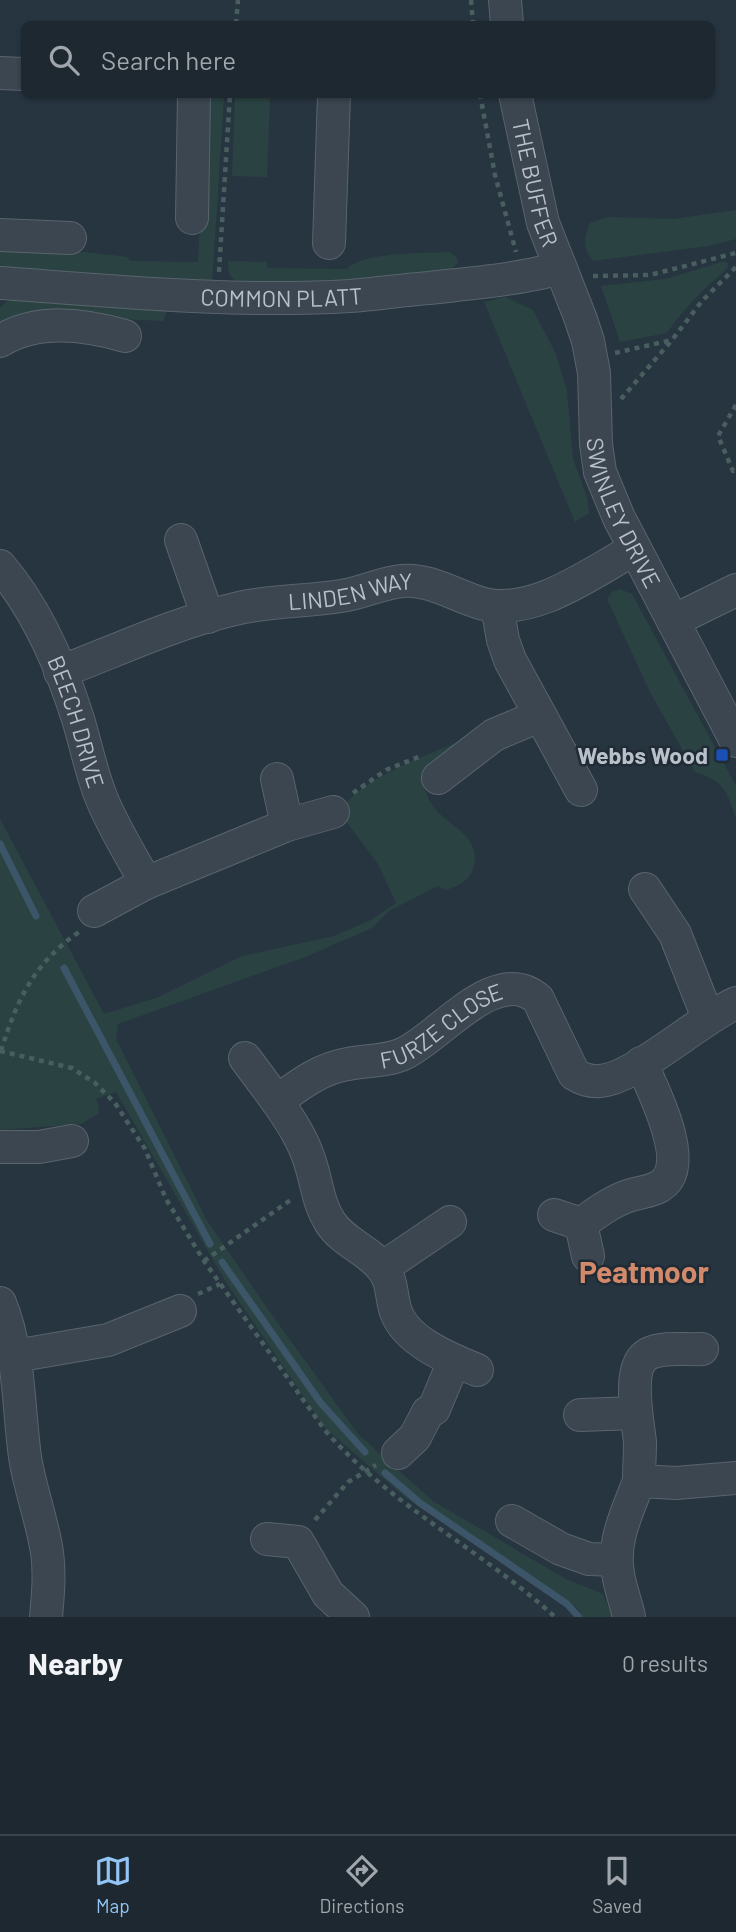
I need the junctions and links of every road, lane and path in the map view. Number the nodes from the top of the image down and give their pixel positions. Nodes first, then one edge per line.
1 (238, 0) edge
2 (471, 0) edge
3 (505, 0) edge
4 (236, 21) edge
5 (473, 21) edge
6 (507, 21) edge
7 (0, 73) edge
8 (21, 74) edge
9 (194, 98) edge
10 (230, 98) edge
11 (334, 98) edge
12 (516, 98) edge
13 (192, 218) dead end
14 (0, 235) edge
15 (70, 238) dead end
16 (329, 243) dead end
17 (736, 253) edge
18 (736, 267) edge
19 (572, 272) junction
20 (0, 283) edge
21 (219, 296) junction
22 (125, 335) dead end
23 (3, 339) edge
24 (672, 340) junction
25 (591, 358) junction
26 (618, 402) dead end
27 (736, 405) edge
28 (736, 470) edge
29 (181, 540) dead end
30 (635, 549) junction
31 (0, 566) edge
32 (736, 590) edge
33 (497, 606) junction
34 (208, 617) junction
35 (673, 621) junction
36 (60, 672) junction
37 (546, 727) junction
38 (736, 741) edge
39 (432, 766) joint
40 (277, 779) dead end
41 (581, 790) dead end
42 (333, 812) joint
43 (287, 825) junction
44 (146, 883) junction
45 (645, 889) dead end
46 (94, 911) joint
47 (736, 1003) edge
48 (708, 1017) junction
49 (1, 1051) edge
50 (245, 1058) dead end
51 (641, 1063) junction
52 (277, 1101) junction
53 (72, 1141) dead end
54 (0, 1147) edge
55 (314, 1183) junction
56 (450, 1222) dead end
57 (588, 1256) dead end
58 (204, 1261) junction
59 (382, 1268) junction
60 (0, 1303) edge
61 (180, 1311) dead end
62 (702, 1349) dead end
63 (15, 1356) junction
64 (636, 1413) junction
65 (580, 1415) dead end
66 (398, 1452) joint
67 (366, 1470) junction
68 (736, 1478) edge
69 (639, 1480) junction
70 (512, 1521) dead end
71 (307, 1531) junction
72 (267, 1539) dead end
73 (616, 1560) junction
74 (46, 1617) edge
75 (353, 1617) edge
76 (555, 1617) edge
77 (629, 1617) edge

1 - 4 path
2 - 5 path
3 - 6 street
7 - 8 street
9 - 13 street
10 - 21 path
11 - 16 street
12 - 19 street, THE BUFFER
14 - 15 street
17 - 19 path
18 - 24 path
19 - 21 street, COMMON PLATT
19 - 25 street, SWINLEY DRIVE
20 - 21 street, COMMON PLATT
22 - 23 street
24 - 25 path
24 - 26 path
25 - 30 street, SWINLEY DRIVE
27 - 28 path
29 - 34 street
30 - 33 street, LINDEN WAY
30 - 35 street, SWINLEY DRIVE
31 - 36 street, BEECH DRIVE
32 - 35 street
33 - 34 street, LINDEN WAY
33 - 37 street
34 - 36 street, LINDEN WAY
35 - 38 street, SWINLEY DRIVE
36 - 44 street, BEECH DRIVE
37 - 39 street
37 - 41 street
39 - 42 path
40 - 43 street
42 - 43 street
43 - 44 street
44 - 46 street
45 - 48 street
46 - 49 path
47 - 48 street, FURZE CLOSE
48 - 51 street, FURZE CLOSE
49 - 58 path
50 - 52 street
51 - 52 street, FURZE CLOSE
51 - 57 street
52 - 55 street
53 - 54 street
55 - 58 path
55 - 59 street
56 - 59 street
58 - 67 path
59 - 66 street
60 - 63 street
61 - 63 street
62 - 64 street
63 - 74 street
64 - 65 street
64 - 69 street
66 - 67 path
67 - 71 path
67 - 76 path
68 - 69 street
69 - 73 street
70 - 73 street
71 - 72 street
71 - 75 street
73 - 77 street

